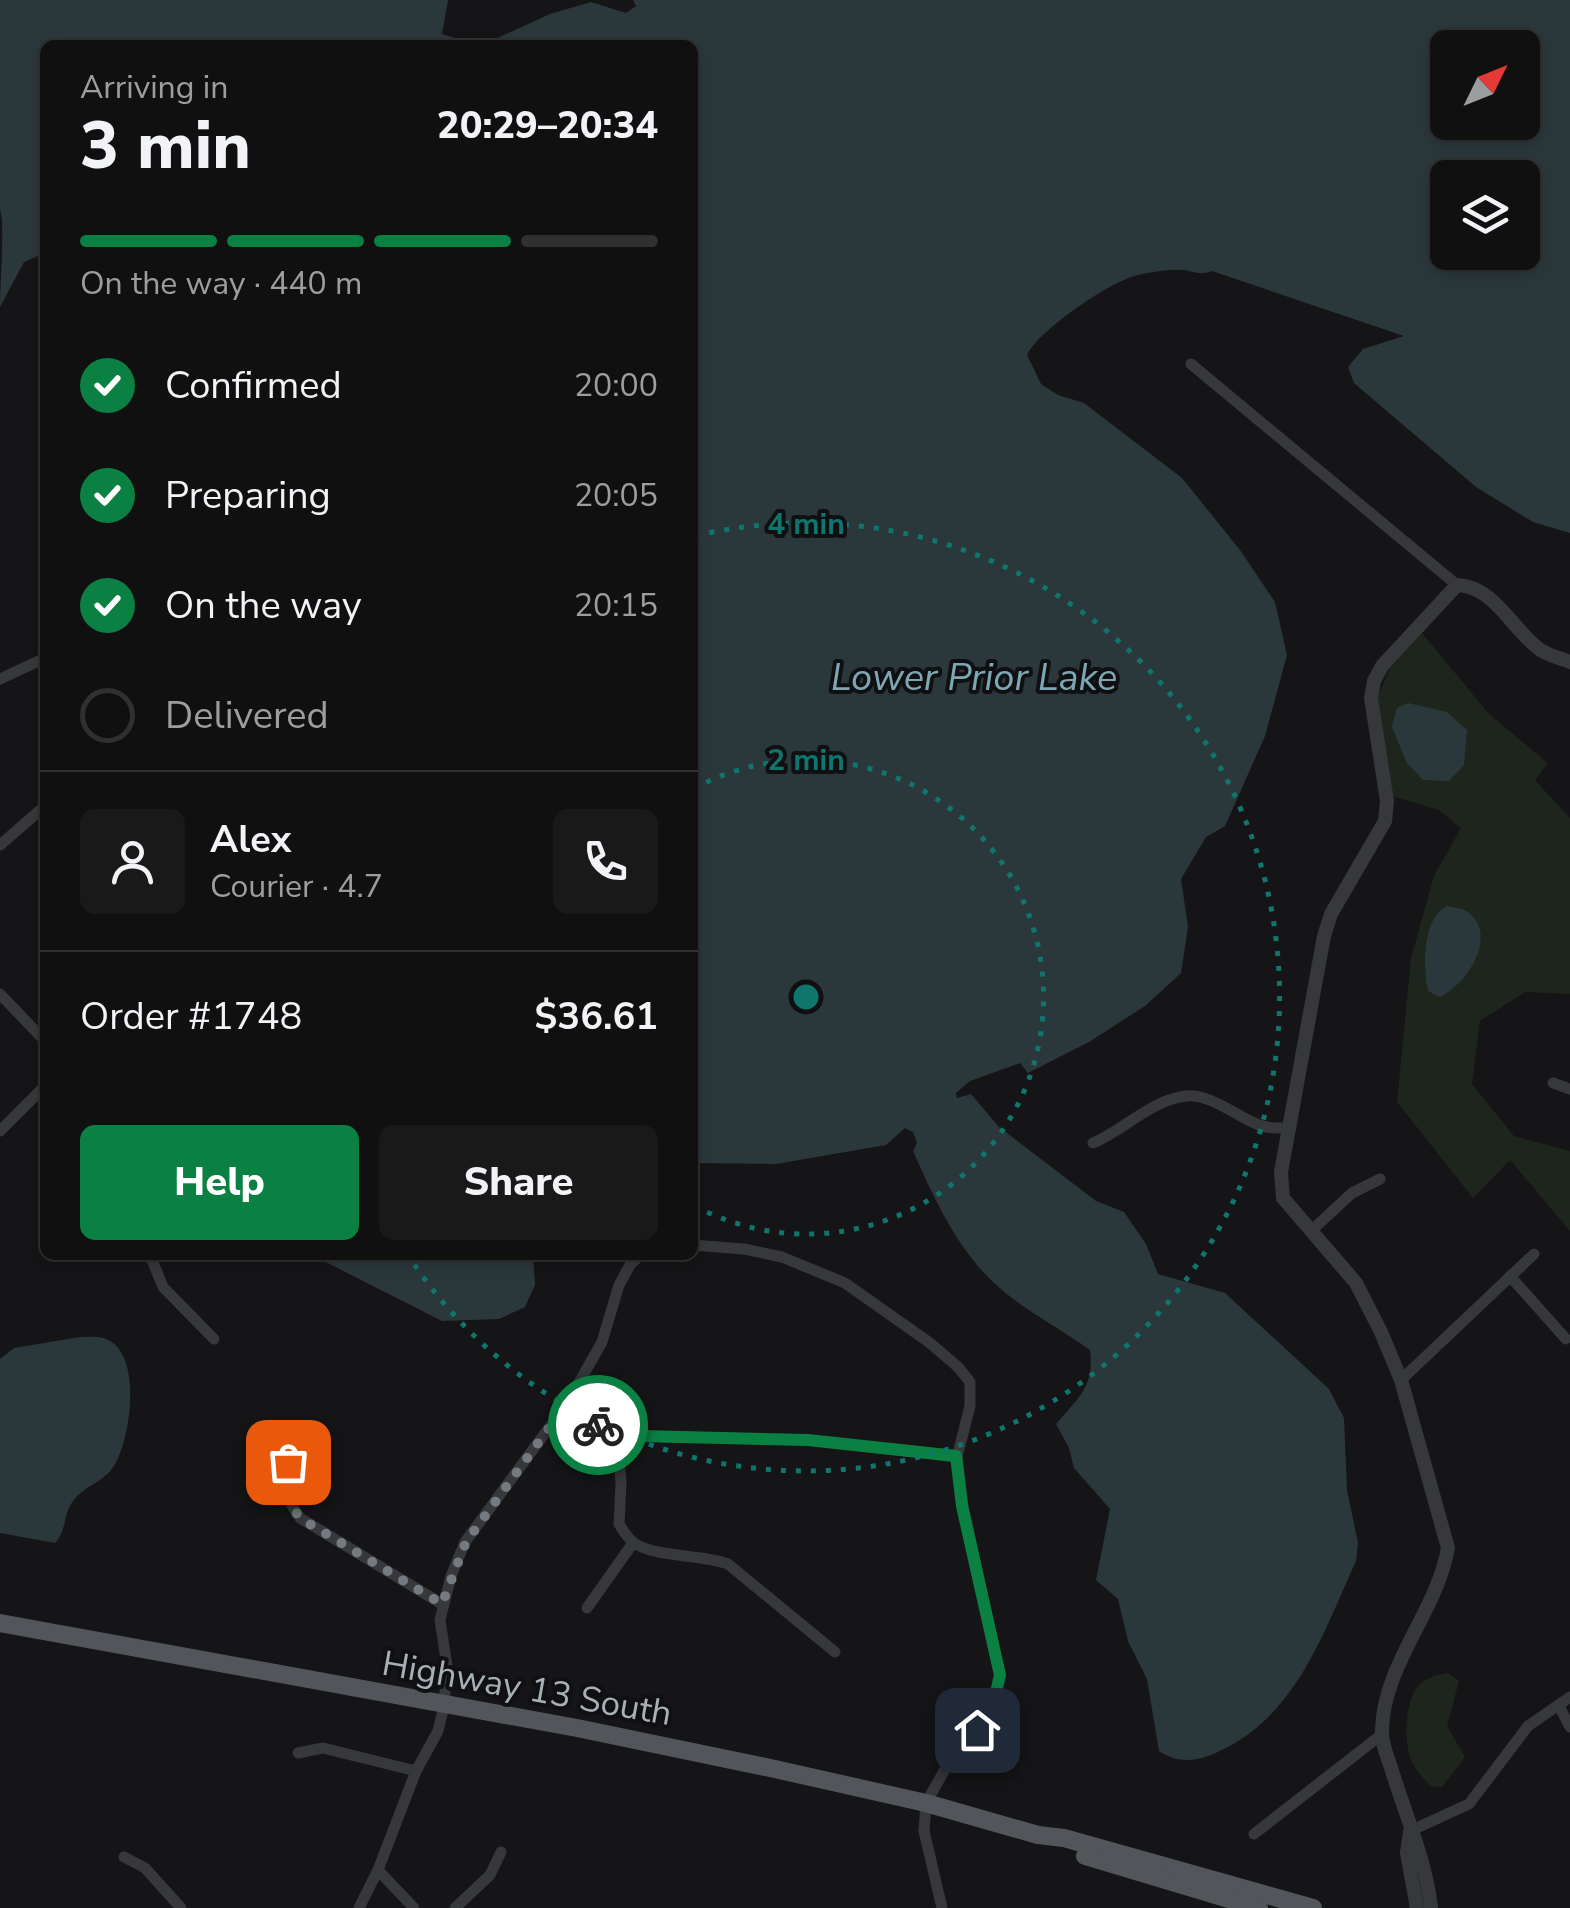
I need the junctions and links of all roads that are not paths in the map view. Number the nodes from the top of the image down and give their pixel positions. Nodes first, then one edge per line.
1 (1191, 364) dead end
2 (1457, 585) junction
3 (1569, 659) edge
4 (40, 660) edge
5 (0, 679) edge
6 (40, 810) edge
7 (0, 845) edge
8 (0, 994) edge
9 (40, 1037) edge
10 (1552, 1084) dead end
11 (1570, 1089) edge
12 (40, 1091) edge
13 (1291, 1128) junction
14 (0, 1131) edge
15 (1093, 1143) dead end
16 (1380, 1180) dead end
17 (1310, 1231) junction
18 (698, 1244) edge
19 (1534, 1254) dead end
20 (152, 1260) edge
21 (635, 1260) edge
22 (1510, 1276) junction
23 (214, 1339) dead end
24 (1566, 1339) dead end
25 (1401, 1380) junction
26 (568, 1402) junction
27 (310, 1442) dead end
28 (618, 1442) junction
29 (956, 1456) junction
30 (633, 1543) junction
31 (442, 1604) junction
32 (586, 1608) dead end
33 (0, 1623) edge
34 (834, 1652) dead end
35 (1570, 1698) edge
36 (444, 1706) junction
37 (1559, 1706) junction
38 (1570, 1727) edge
39 (1381, 1735) junction
40 (298, 1753) dead end
41 (416, 1771) junction
42 (926, 1803) junction
43 (1410, 1832) junction
44 (1254, 1834) dead end
45 (1038, 1836) junction
46 (500, 1852) dead end
47 (124, 1857) dead end
48 (378, 1870) junction
49 (181, 1908) edge
50 (359, 1908) edge
51 (414, 1908) edge
52 (455, 1908) edge
53 (942, 1908) edge
54 (1259, 1908) edge
55 (1313, 1908) edge
56 (1417, 1908) edge
57 (1431, 1908) edge

1 - 2 street
2 - 3 street
2 - 13 street
4 - 5 street
6 - 7 street
8 - 9 street
10 - 11 street
12 - 14 street
13 - 15 street
13 - 17 street
16 - 17 street
17 - 25 street
18 - 29 street
19 - 22 street
20 - 23 street
21 - 26 street
22 - 24 street
22 - 25 street
25 - 39 street
26 - 28 street
26 - 31 street
27 - 31 street
28 - 29 street
28 - 30 street
29 - 42 street
30 - 32 street
30 - 34 street
31 - 36 street
33 - 36 main road, Highway 13 South
35 - 37 street
36 - 41 street
36 - 42 main road, Highway 13 South
37 - 38 street
37 - 43 street
39 - 43 street
39 - 44 street
40 - 41 street
41 - 48 street
42 - 45 main road, Highway 13 South
42 - 53 street
43 - 56 street
43 - 57 street
45 - 54 main road, Highway 13 South
45 - 55 main road, Highway 13 South
46 - 52 street
47 - 49 street
48 - 50 street
48 - 51 street

